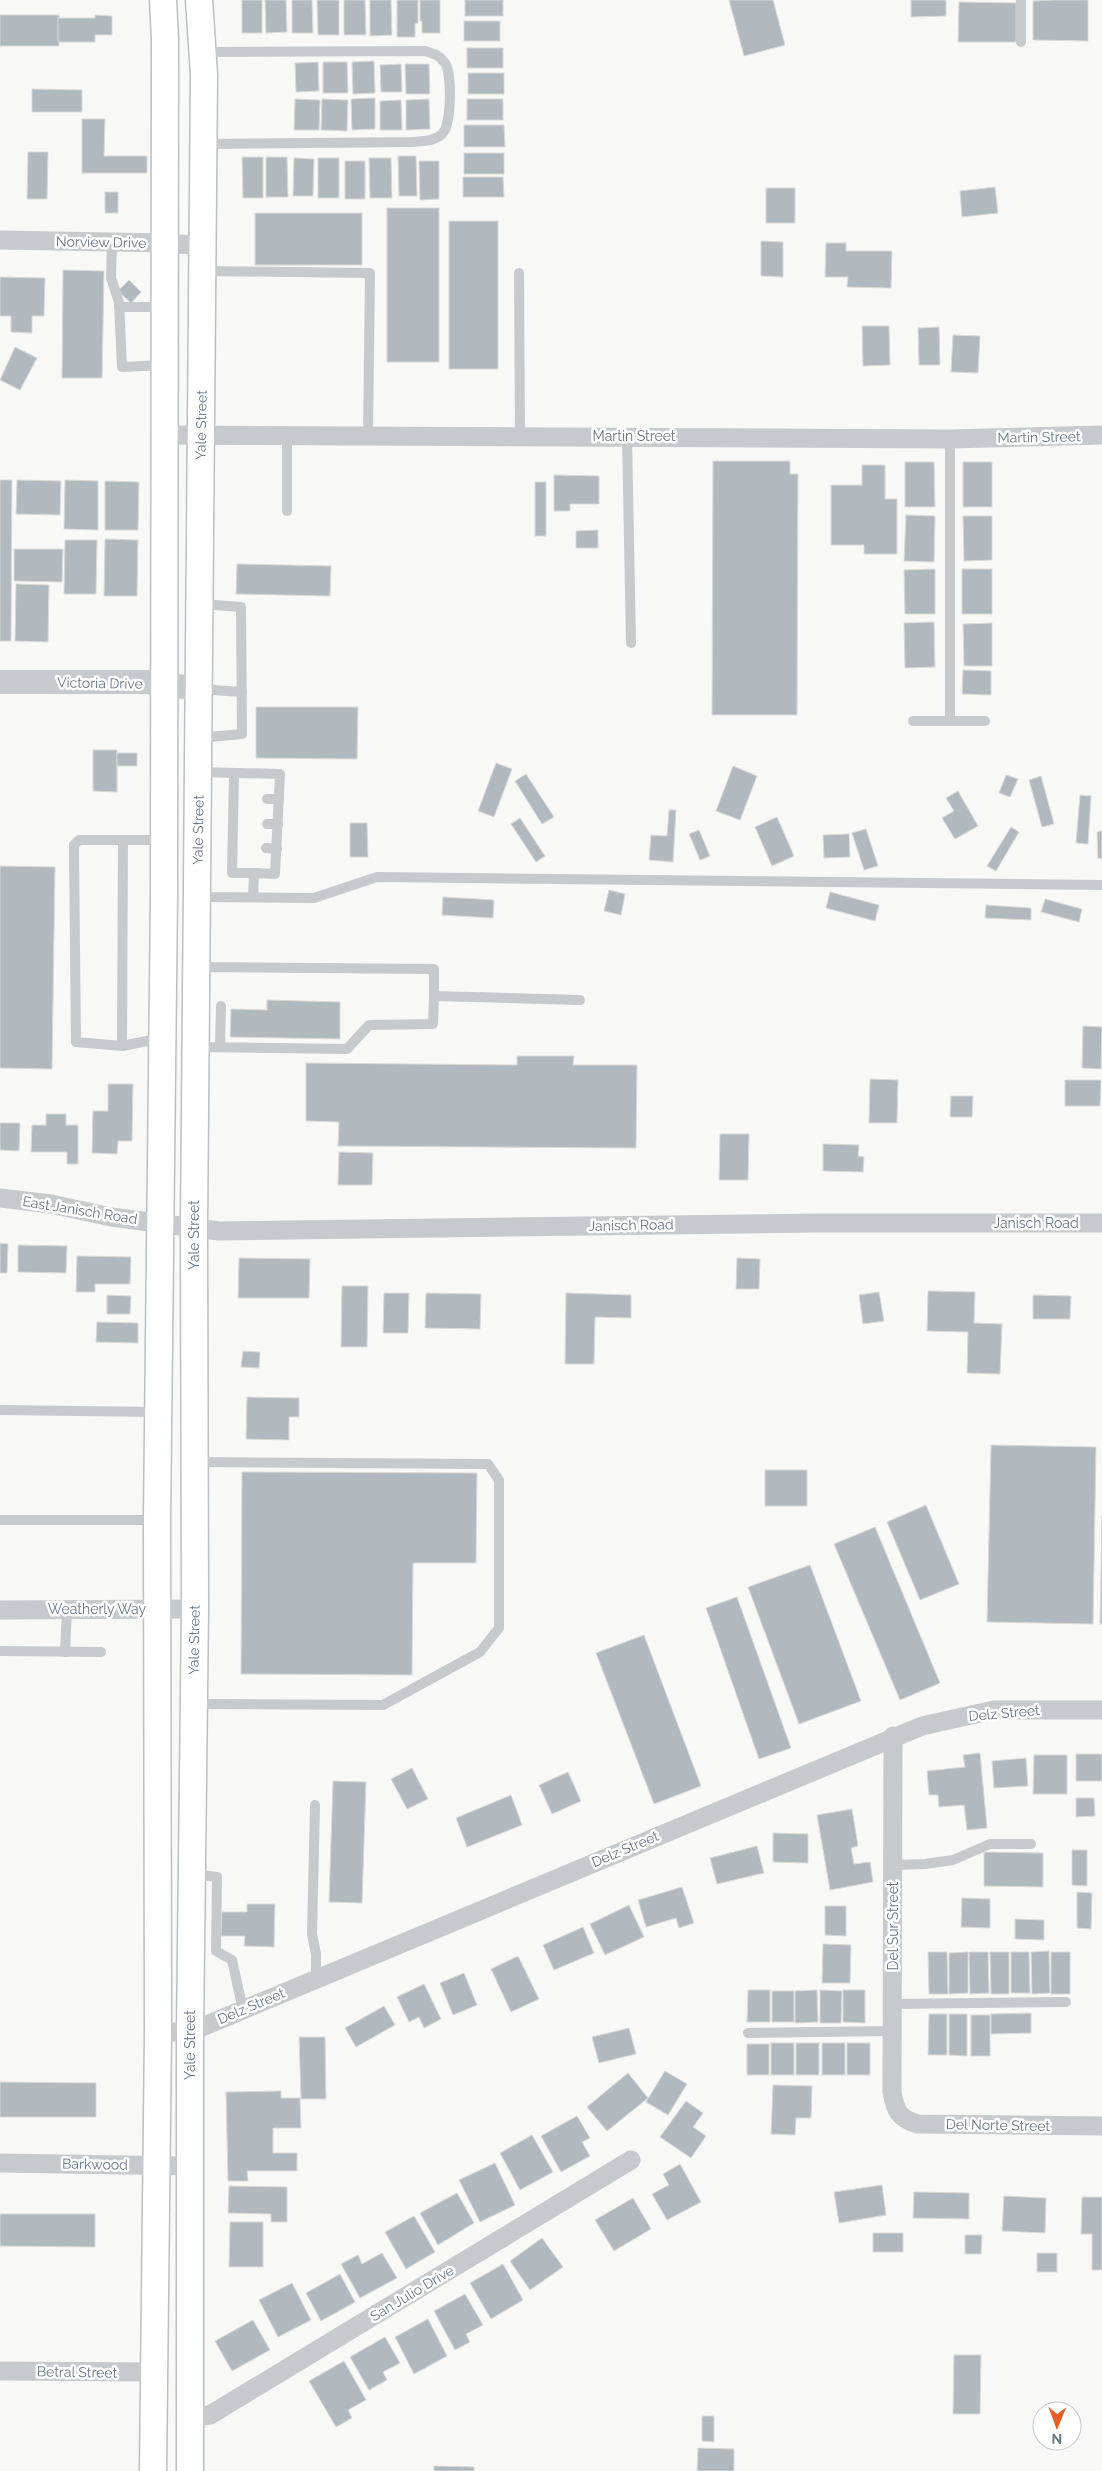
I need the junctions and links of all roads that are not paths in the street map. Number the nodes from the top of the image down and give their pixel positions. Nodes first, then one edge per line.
1 (163, 0) edge
2 (199, 0) edge
3 (1021, 0) edge
4 (1021, 42) dead end
5 (203, 52) junction
6 (204, 144) junction
7 (0, 240) edge
8 (112, 242) junction
9 (166, 243) junction
10 (203, 246) junction
11 (203, 272) junction
12 (519, 273) dead end
13 (119, 307) junction
14 (164, 307) junction
15 (165, 365) junction
16 (166, 435) junction
17 (201, 435) junction
18 (287, 435) junction
19 (368, 435) junction
20 (520, 435) junction
21 (1102, 435) edge
22 (627, 436) junction
23 (950, 439) junction
24 (287, 511) dead end
25 (200, 604) junction
26 (631, 643) dead end
27 (0, 682) edge
28 (163, 685) junction
29 (199, 689) junction
30 (242, 692) junction
31 (914, 721) dead end
32 (950, 721) junction
33 (985, 721) dead end
34 (199, 738) junction
35 (198, 772) junction
36 (234, 773) junction
37 (234, 797) junction
38 (246, 798) dead end
39 (267, 799) dead end
40 (279, 799) junction
41 (233, 823) junction
42 (245, 823) dead end
43 (123, 840) junction
44 (164, 840) junction
45 (233, 848) junction
46 (244, 848) dead end
47 (254, 873) junction
48 (1102, 885) edge
49 (164, 896) junction
50 (197, 897) junction
51 (253, 897) junction
52 (196, 967) junction
53 (434, 996) junction
54 (580, 1000) dead end
55 (221, 1006) dead end
56 (162, 1038) junction
57 (122, 1046) junction
58 (208, 1047) junction
59 (0, 1198) edge
60 (160, 1223) junction
61 (1102, 1223) edge
62 (194, 1227) junction
63 (0, 1410) edge
64 (158, 1412) junction
65 (194, 1462) junction
66 (0, 1520) edge
67 (157, 1520) junction
68 (157, 1609) junction
69 (195, 1609) junction
70 (0, 1610) edge
71 (67, 1610) junction
72 (0, 1652) edge
73 (65, 1652) junction
74 (101, 1652) dead end
75 (193, 1704) junction
76 (1102, 1710) edge
77 (893, 1736) junction
78 (315, 1805) dead end
79 (1031, 1844) dead end
80 (893, 1865) junction
81 (203, 1951) junction
82 (316, 1979) junction
83 (1066, 2002) dead end
84 (893, 2004) junction
85 (242, 2010) junction
86 (892, 2031) junction
87 (158, 2032) junction
88 (190, 2032) junction
89 (748, 2033) dead end
90 (898, 2114) joint
91 (1102, 2126) edge
92 (631, 2160) dead end
93 (0, 2164) edge
94 (156, 2165) junction
95 (190, 2166) junction
96 (0, 2371) edge
97 (154, 2372) junction
98 (190, 2418) junction
99 (153, 2471) edge
100 (190, 2471) edge

1 - 9 main road
2 - 5 main road, Yale Street
3 - 4 lane
5 - 6 main road, Yale Street
5 - 6 lane
6 - 10 main road, Yale Street
7 - 8 street, Norview Drive
8 - 9 street, Norview Drive
8 - 13 lane
9 - 10 street, Norview Drive
9 - 14 main road
10 - 11 main road, Yale Street
11 - 17 main road, Yale Street
11 - 19 lane
12 - 20 lane
13 - 14 lane
13 - 15 lane
14 - 15 main road
15 - 16 main road
16 - 17 street, Martin Street
16 - 28 main road
17 - 18 street, Martin Street
17 - 25 main road, Yale Street
18 - 19 street, Martin Street
18 - 24 lane
19 - 20 street, Martin Street
20 - 22 street, Martin Street
21 - 23 street, Martin Street
22 - 23 street, Martin Street
22 - 26 lane
23 - 32 lane
25 - 29 main road, Yale Street
25 - 30 lane
27 - 28 street, Victoria Drive
28 - 29 street, Victoria Drive
28 - 44 main road
29 - 30 lane
29 - 34 main road, Yale Street
30 - 34 lane
31 - 32 lane
32 - 33 lane
34 - 35 main road, Yale Street
35 - 36 lane
35 - 50 main road, Yale Street
36 - 37 lane
36 - 40 lane
37 - 38 lane
37 - 41 lane
39 - 40 lane
40 - 47 lane
41 - 42 lane
41 - 45 lane
43 - 44 lane
43 - 57 lane
43 - 57 lane
44 - 49 main road
45 - 46 lane
45 - 47 lane
47 - 51 lane
48 - 51 lane
49 - 50 main road
49 - 56 main road
50 - 51 lane
50 - 52 main road, Yale Street
52 - 53 lane
52 - 58 main road, Yale Street
53 - 54 lane
53 - 58 lane
55 - 58 lane
56 - 57 lane
56 - 60 main road
58 - 62 main road, Yale Street
59 - 60 street, East Janisch Road
60 - 62 street, Janisch Road
60 - 64 main road
61 - 62 street, Janisch Road
62 - 65 main road, Yale Street
63 - 64 lane
64 - 67 main road
65 - 69 main road, Yale Street
65 - 75 lane
66 - 67 lane
67 - 68 main road
68 - 69 street, Weatherly Way
68 - 71 street, Weatherly Way
68 - 87 main road
69 - 75 main road, Yale Street
70 - 71 street, Weatherly Way
71 - 73 lane
72 - 73 lane
73 - 74 lane
75 - 81 main road, Yale Street
76 - 77 street, Delz Street
77 - 80 street, Del Sur Street
77 - 82 street, Delz Street
78 - 82 lane
79 - 80 lane
80 - 84 street, Del Sur Street
81 - 85 lane
81 - 88 main road, Yale Street
82 - 85 street, Delz Street
83 - 84 lane
84 - 86 street, Del Sur Street
85 - 88 street, Delz Street
86 - 89 lane
86 - 90 street, Del Sur Street
87 - 88 street, Delz Street
87 - 94 main road
88 - 95 main road, Yale Street
90 - 91 street, Del Norte Street
92 - 98 street, San Julio Drive
93 - 94 street, Barkwood
94 - 95 street, Barkwood
94 - 97 main road
95 - 98 main road, Yale Street
96 - 97 street, Betral Street
97 - 99 main road
98 - 100 main road, Yale Street

